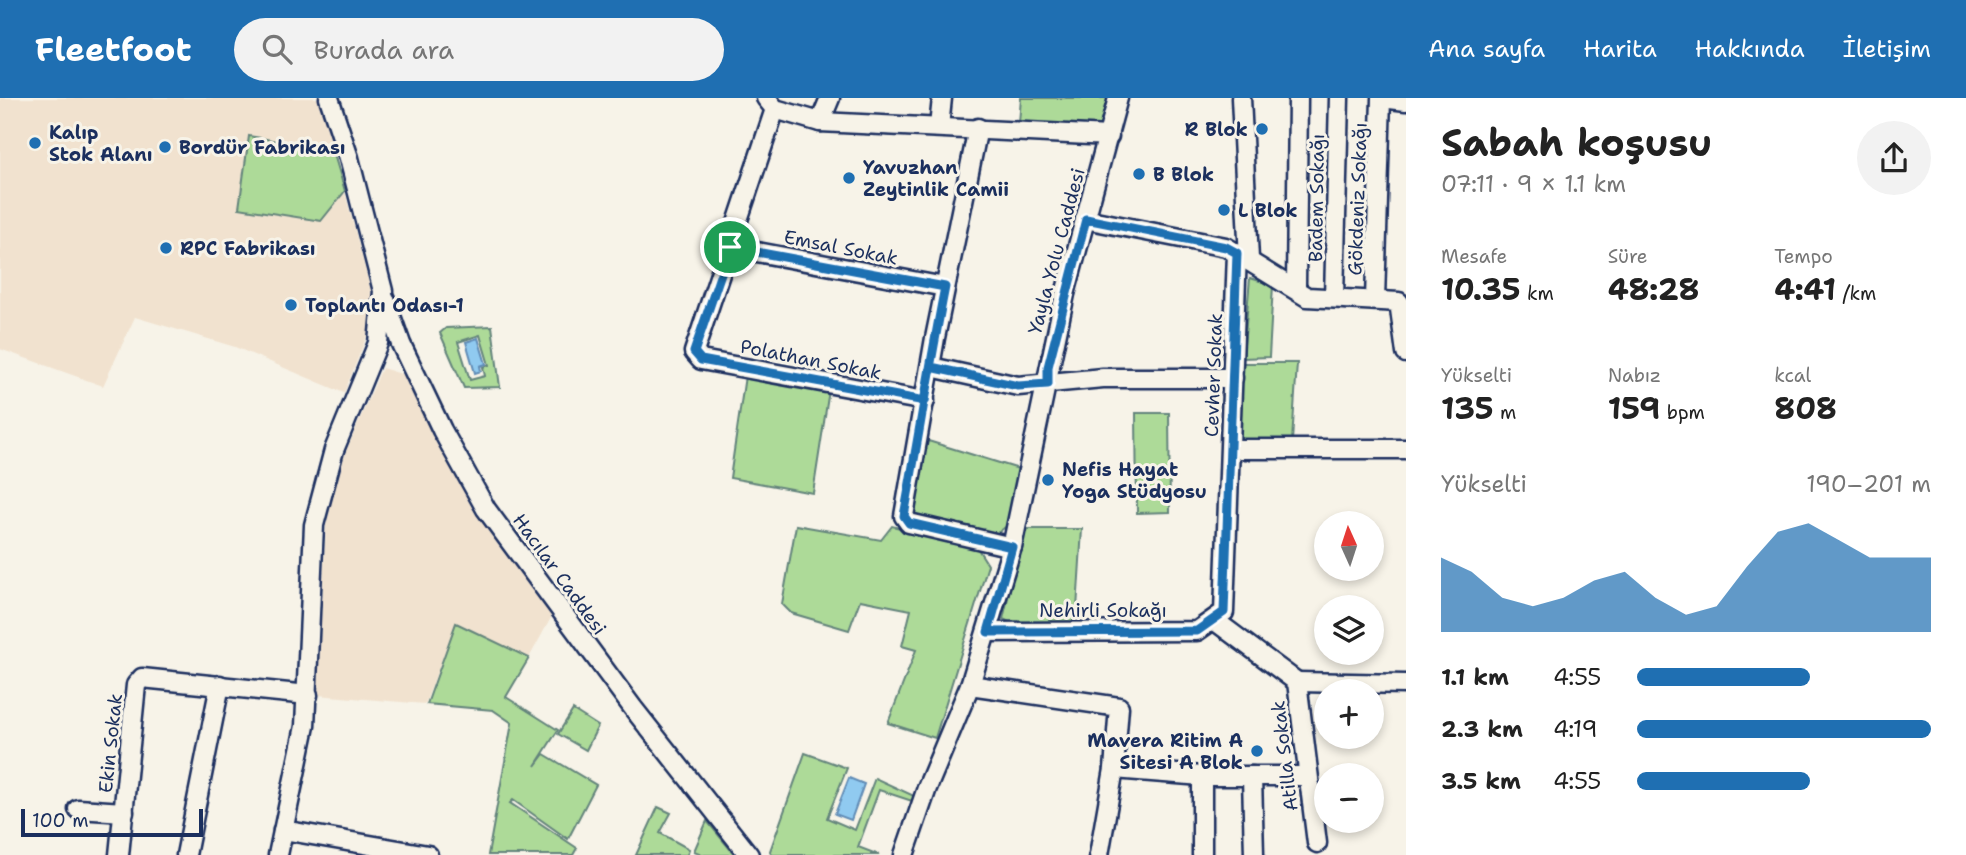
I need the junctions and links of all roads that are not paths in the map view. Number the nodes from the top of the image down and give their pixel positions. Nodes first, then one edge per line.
1 (329, 98) edge
2 (830, 98) edge
3 (942, 98) edge
4 (1118, 98) edge
5 (1241, 98) edge
6 (1298, 98) edge
7 (1339, 98) edge
8 (1382, 98) edge
9 (1406, 101) edge
10 (770, 103) edge
11 (820, 122) junction
12 (939, 127) junction
13 (978, 128) junction
14 (1109, 136) junction
15 (1086, 219) junction
16 (730, 247) junction
17 (1243, 256) junction
18 (945, 287) junction
19 (1296, 287) junction
20 (383, 291) junction
21 (1334, 298) junction
22 (1375, 300) junction
23 (1406, 350) edge
24 (931, 367) junction
25 (1233, 378) junction
26 (1048, 384) junction
27 (925, 401) junction
28 (1232, 449) junction
29 (1406, 449) edge
30 (1012, 547) junction
31 (1214, 620) junction
32 (988, 632) junction
33 (1297, 682) junction
34 (1406, 684) edge
35 (220, 685) junction
36 (970, 685) junction
37 (308, 695) junction
38 (1114, 769) junction
39 (1202, 776) junction
40 (1252, 776) junction
41 (1307, 776) junction
42 (78, 809) dead end
43 (124, 812) junction
44 (1317, 843) dead end
45 (277, 846) edge
46 (119, 855) edge
47 (186, 855) edge
48 (428, 855) edge
49 (750, 855) edge
50 (904, 855) edge
51 (1099, 855) edge
52 (1202, 855) edge
53 (1254, 855) edge

1 - 20 street, Hacılar Caddesi
2 - 11 street
3 - 12 street
4 - 14 street, Yayla Yolu Caddesi
5 - 17 street, Cevher Sokak
6 - 19 street
7 - 21 street, Badem Sokağı
8 - 9 street
8 - 22 street, Gökdeniz Sokağı
10 - 11 street
10 - 16 street
11 - 12 street
12 - 13 street
13 - 14 street
13 - 18 street
14 - 15 street, Yayla Yolu Caddesi
15 - 17 street
15 - 26 street, Yayla Yolu Caddesi
16 - 18 street, Emsal Sokak
16 - 27 street, Polathan Sokak
17 - 19 street
17 - 25 street, Cevher Sokak
18 - 24 street
19 - 21 street
20 - 37 street
20 - 49 street, Hacılar Caddesi
21 - 22 street
22 - 23 street
24 - 26 street
24 - 27 street
25 - 26 street
25 - 28 street, Cevher Sokak
26 - 30 street, Yayla Yolu Caddesi
27 - 30 street
28 - 29 street
28 - 31 street, Cevher Sokak
30 - 32 street, Yayla Yolu Caddesi
31 - 32 street, Nehirli Sokağı
31 - 33 street, Atilla Sokak
32 - 36 street, Yayla Yolu Caddesi
33 - 34 street
33 - 41 street, Atilla Sokak
35 - 37 street, Ekin Sokak
35 - 43 street, Ekin Sokak
35 - 47 street
36 - 38 street
36 - 50 street, Yayla Yolu Caddesi
37 - 45 street
38 - 39 street
38 - 51 street
39 - 40 street
39 - 52 street
40 - 41 street
40 - 53 street
41 - 44 street, Atilla Sokak
42 - 43 street
43 - 46 street, Ekin Sokak
45 - 48 street

